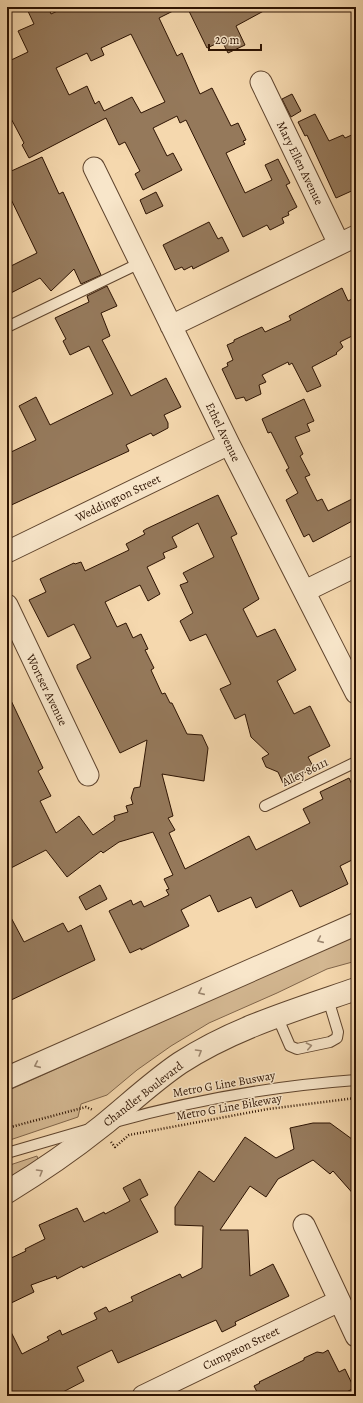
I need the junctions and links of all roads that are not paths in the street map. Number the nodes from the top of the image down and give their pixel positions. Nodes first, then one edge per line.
1 (261, 82) dead end
2 (94, 168) dead end
3 (348, 240) edge
4 (140, 263) junction
5 (171, 326) junction
6 (7, 327) edge
7 (229, 444) junction
8 (7, 552) edge
9 (356, 566) edge
10 (305, 591) junction
11 (7, 606) edge
12 (356, 693) edge
13 (356, 762) edge
14 (88, 775) dead end
15 (265, 806) dead end
16 (356, 924) edge
17 (356, 989) edge
18 (328, 999) junction
19 (277, 1016) junction
20 (7, 1078) edge
21 (356, 1080) edge
22 (102, 1127) junction
23 (7, 1153) edge
24 (7, 1192) edge
25 (304, 1225) dead end
26 (338, 1301) junction
27 (356, 1336) edge
28 (143, 1396) edge

1 - 3 street, Mary Ellen Avenue
2 - 4 street, Ethel Avenue
3 - 5 street
4 - 5 street, Ethel Avenue
4 - 6 lane
5 - 7 street, Ethel Avenue
7 - 8 street, Weddington Street
7 - 10 street, Ethel Avenue
9 - 10 street
10 - 12 street, Ethel Avenue
11 - 14 street, Wortser Avenue
13 - 15 lane, Alley 86111
16 -> 20 street
17 - 18 street, Chandler Boulevard
18 - 19 street, Chandler Boulevard
19 -> 18 lane
22 -> 19 street, Chandler Boulevard
21 - 22 lane, Metro G Line Busway
22 - 23 lane, Metro G Line Busway
24 -> 22 street, Chandler Boulevard
25 - 26 street
26 - 27 street
26 - 28 street, Cumpston Street

